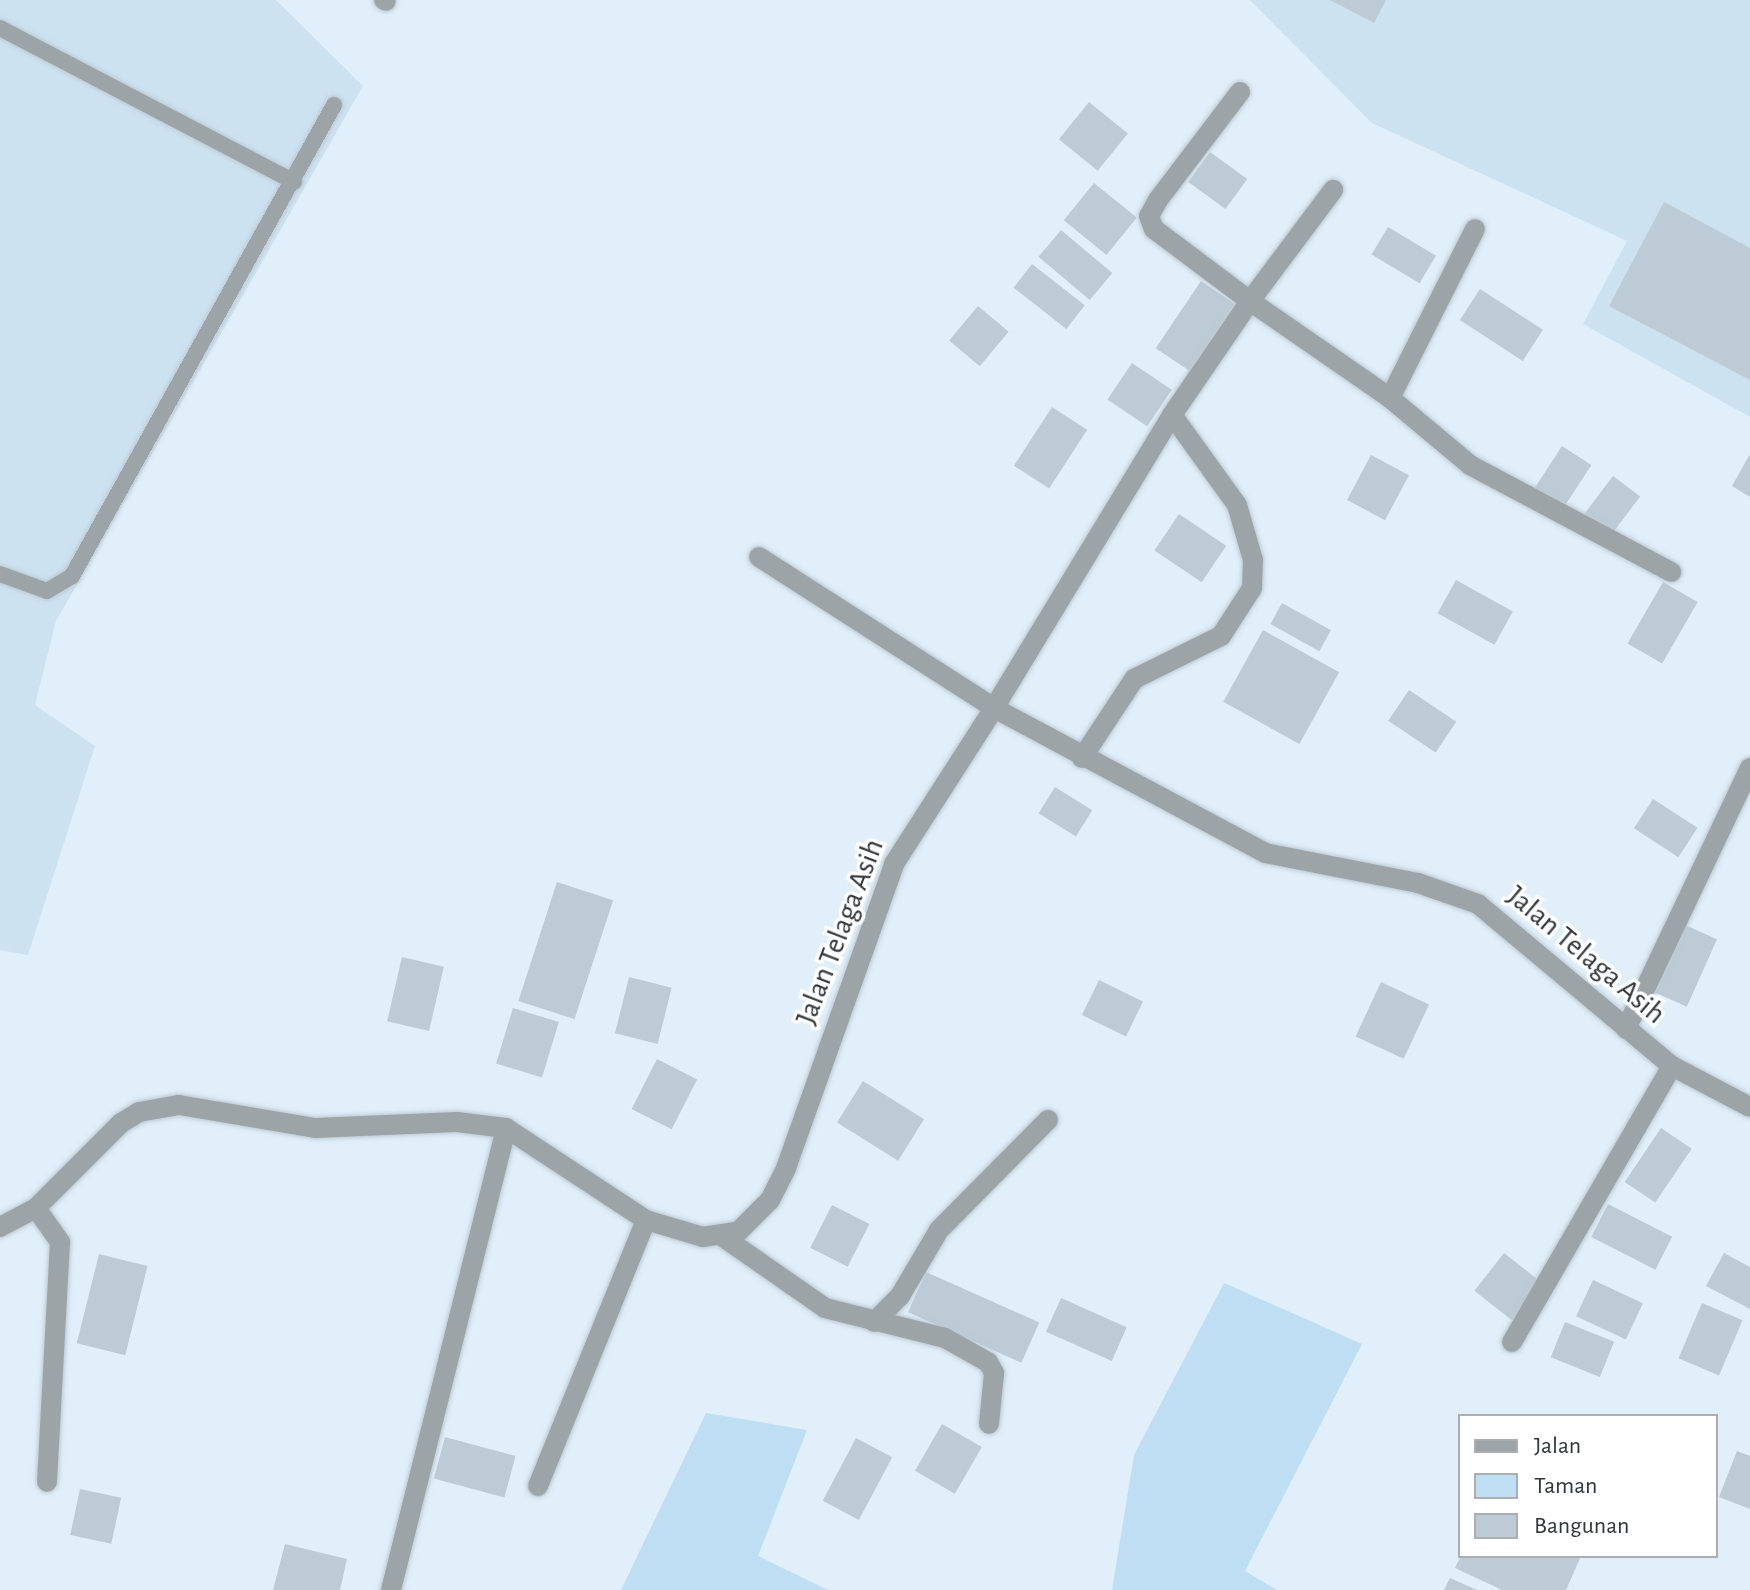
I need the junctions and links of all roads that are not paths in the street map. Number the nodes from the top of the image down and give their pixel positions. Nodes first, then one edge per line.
1 (0, 28) edge
2 (1240, 92) dead end
3 (334, 105) dead end
4 (294, 182) junction
5 (1333, 190) dead end
6 (1475, 229) dead end
7 (1250, 301) junction
8 (1390, 398) junction
9 (1172, 415) junction
10 (759, 557) dead end
11 (1671, 572) dead end
12 (0, 574) edge
13 (994, 708) junction
14 (1082, 758) junction
15 (1750, 768) edge
16 (1626, 1029) junction
17 (1672, 1066) junction
18 (1750, 1107) edge
19 (1048, 1120) dead end
20 (506, 1128) junction
21 (36, 1208) junction
22 (646, 1220) junction
23 (0, 1227) edge
24 (723, 1237) junction
25 (874, 1322) junction
26 (1512, 1342) dead end
27 (989, 1424) dead end
28 (47, 1482) dead end
29 (538, 1486) dead end
30 (391, 1590) edge

1 - 4 lane
2 - 7 street
3 - 4 lane
4 - 12 lane
5 - 7 street
6 - 8 street
7 - 8 street
7 - 9 street
8 - 11 street
9 - 13 street
9 - 14 street
10 - 13 street
13 - 14 street, Jalan Telaga Asih
13 - 24 street, Jalan Telaga Asih
14 - 16 street, Jalan Telaga Asih
15 - 16 street
16 - 17 street, Jalan Telaga Asih
17 - 18 street, Jalan Telaga Asih
17 - 26 street
19 - 25 street
20 - 21 street
20 - 22 street
20 - 30 street
21 - 23 street
21 - 28 street
22 - 24 street
22 - 29 street
24 - 25 street
25 - 27 street

